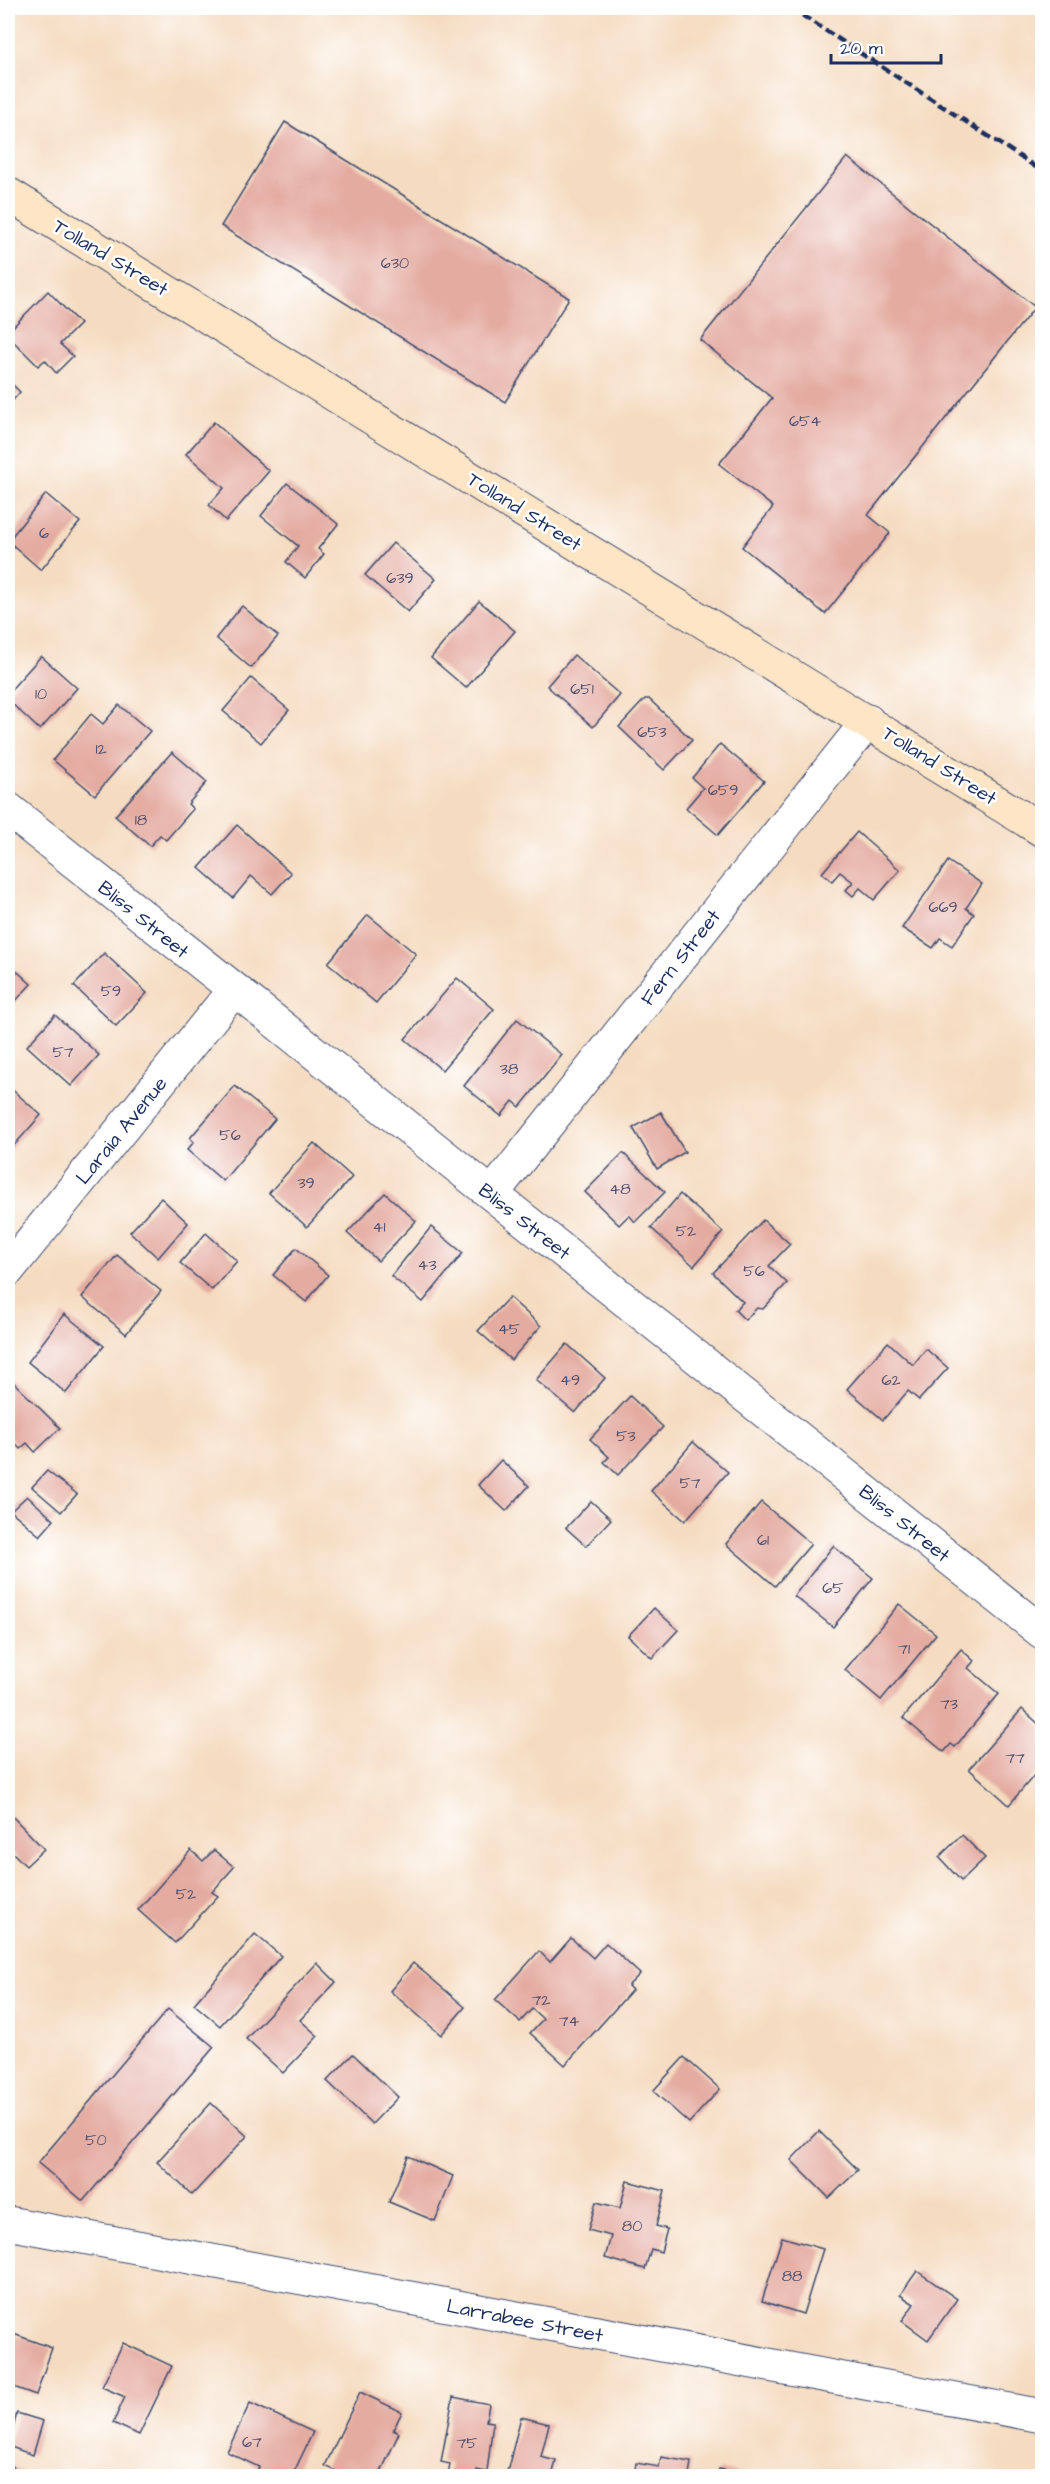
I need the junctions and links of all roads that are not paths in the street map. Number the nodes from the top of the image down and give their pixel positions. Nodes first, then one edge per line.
1 (12, 204) edge
2 (868, 721) junction
3 (8, 809) edge
4 (1042, 830) edge
5 (234, 990) junction
6 (492, 1194) junction
7 (8, 1270) edge
8 (1042, 1632) edge
9 (8, 2223) edge
10 (1042, 2416) edge

1 - 2 main road, Tolland Street
2 - 4 main road, Tolland Street
2 - 6 street, Fern Street
3 - 5 street, Bliss Street
5 - 6 street, Bliss Street
5 - 7 street, Laraia Avenue
6 - 8 street, Bliss Street
9 - 10 street, Larrabee Street

